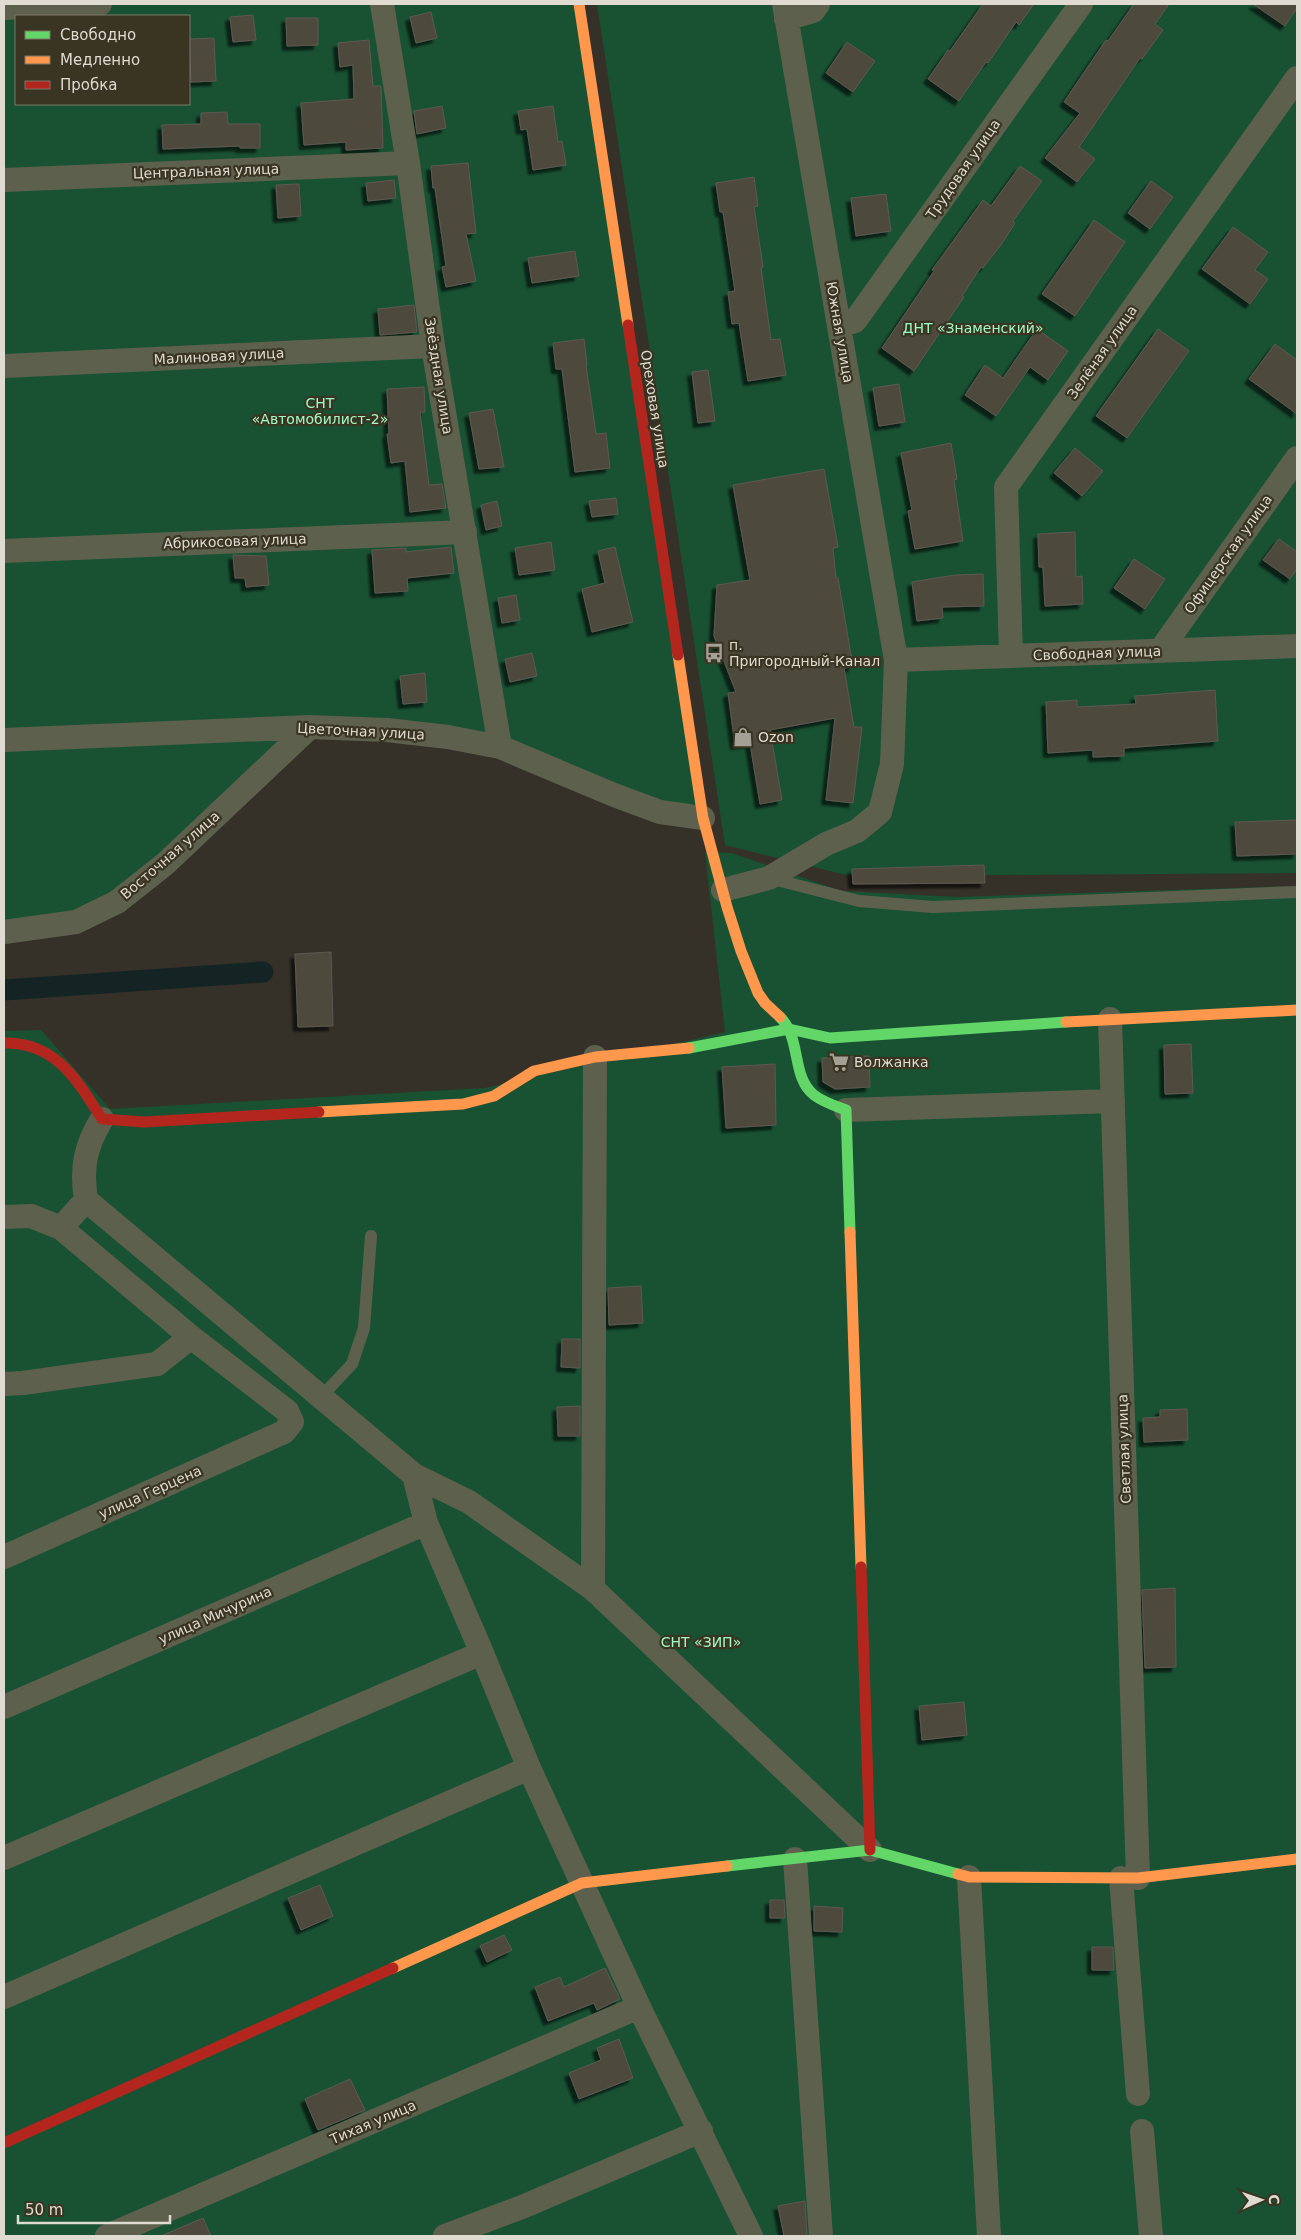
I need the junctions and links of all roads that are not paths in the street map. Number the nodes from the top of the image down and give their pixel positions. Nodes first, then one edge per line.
1 (100, 4) edge
2 (382, 4) edge
3 (579, 4) edge
4 (818, 4) edge
5 (1081, 4) edge
6 (4, 8) edge
7 (785, 11) edge
8 (1297, 78) edge
9 (408, 163) junction
10 (4, 180) edge
11 (839, 326) junction
12 (433, 346) junction
13 (4, 366) edge
14 (1297, 458) edge
15 (465, 532) junction
16 (4, 551) edge
17 (1297, 646) edge
18 (1160, 651) junction
19 (1011, 656) junction
20 (896, 660) junction
21 (310, 727) junction
22 (4, 740) edge
23 (500, 747) junction
24 (703, 818) junction
25 (770, 878) junction
26 (723, 890) junction
27 (1297, 892) edge
28 (4, 932) edge
29 (1297, 1010) edge
30 (1110, 1019) junction
31 (789, 1029) junction
32 (4, 1043) edge
33 (595, 1057) junction
34 (1112, 1102) junction
35 (846, 1110) junction
36 (102, 1119) junction
37 (86, 1200) junction
38 (4, 1217) edge
39 (61, 1228) junction
40 (371, 1236) dead end
41 (191, 1336) junction
42 (4, 1384) edge
43 (321, 1397) junction
44 (414, 1475) junction
45 (426, 1523) junction
46 (4, 1557) edge
47 (592, 1589) junction
48 (482, 1653) junction
49 (4, 1707) edge
50 (529, 1768) junction
51 (870, 1850) junction
52 (4, 1858) edge
53 (795, 1859) junction
54 (1297, 1859) edge
55 (969, 1877) junction
56 (1129, 1878) junction
57 (582, 1883) junction
58 (4, 1997) edge
59 (639, 2007) junction
60 (1138, 2094) dead end
61 (1142, 2130) dead end
62 (701, 2131) junction
63 (4, 2143) edge
64 (107, 2236) edge
65 (445, 2236) edge
66 (751, 2236) edge
67 (822, 2236) edge
68 (989, 2236) edge
69 (1152, 2236) edge

1 - 6 street
2 - 9 street, Звёздная улица
3 - 24 street, Ореховая улица
4 - 7 street
5 - 11 street, Трудовая улица
7 - 11 street, Южная улица
8 - 19 street, Зелёная улица
9 - 10 street, Центральная улица
9 - 12 street, Звёздная улица
11 - 20 street, Южная улица
12 - 13 street, Малиновая улица
12 - 15 street, Звёздная улица
14 - 18 street, Офицерская улица
15 - 16 street, Абрикосовая улица
15 - 23 street, Звёздная улица
17 - 18 street, Свободная улица
18 - 19 street, Свободная улица
19 - 20 street, Свободная улица
20 - 25 street, Южная улица
21 - 22 street, Цветочная улица
21 - 23 street, Цветочная улица
21 - 28 street, Восточная улица
23 - 24 street, Цветочная улица
24 - 26 street, Ореховая улица
25 - 26 street, Южная улица
25 - 27 lane
26 - 31 street, Ореховая улица
29 - 30 street
30 - 31 street
30 - 34 street, Светлая улица
31 - 33 street
31 - 35 street
32 - 36 street
33 - 36 street
33 - 47 street
34 - 35 street
34 - 56 street, Светлая улица
35 - 51 street
36 - 37 street
37 - 39 street
37 - 43 street
38 - 39 street
39 - 41 street
40 - 43 lane
41 - 42 street
41 - 46 street, улица Герцена
43 - 44 street
44 - 45 street
44 - 47 street
45 - 48 street
45 - 49 street, улица Мичурина
47 - 51 street
48 - 50 street
48 - 52 street
50 - 57 street
50 - 58 street
51 - 53 street
51 - 55 street
53 - 57 street
53 - 67 street
54 - 56 street
55 - 56 street
55 - 68 street
56 - 60 street, Светлая улица
57 - 59 street
57 - 63 street
59 - 62 street
59 - 64 street, Тихая улица
61 - 69 street
62 - 65 street
62 - 66 street

